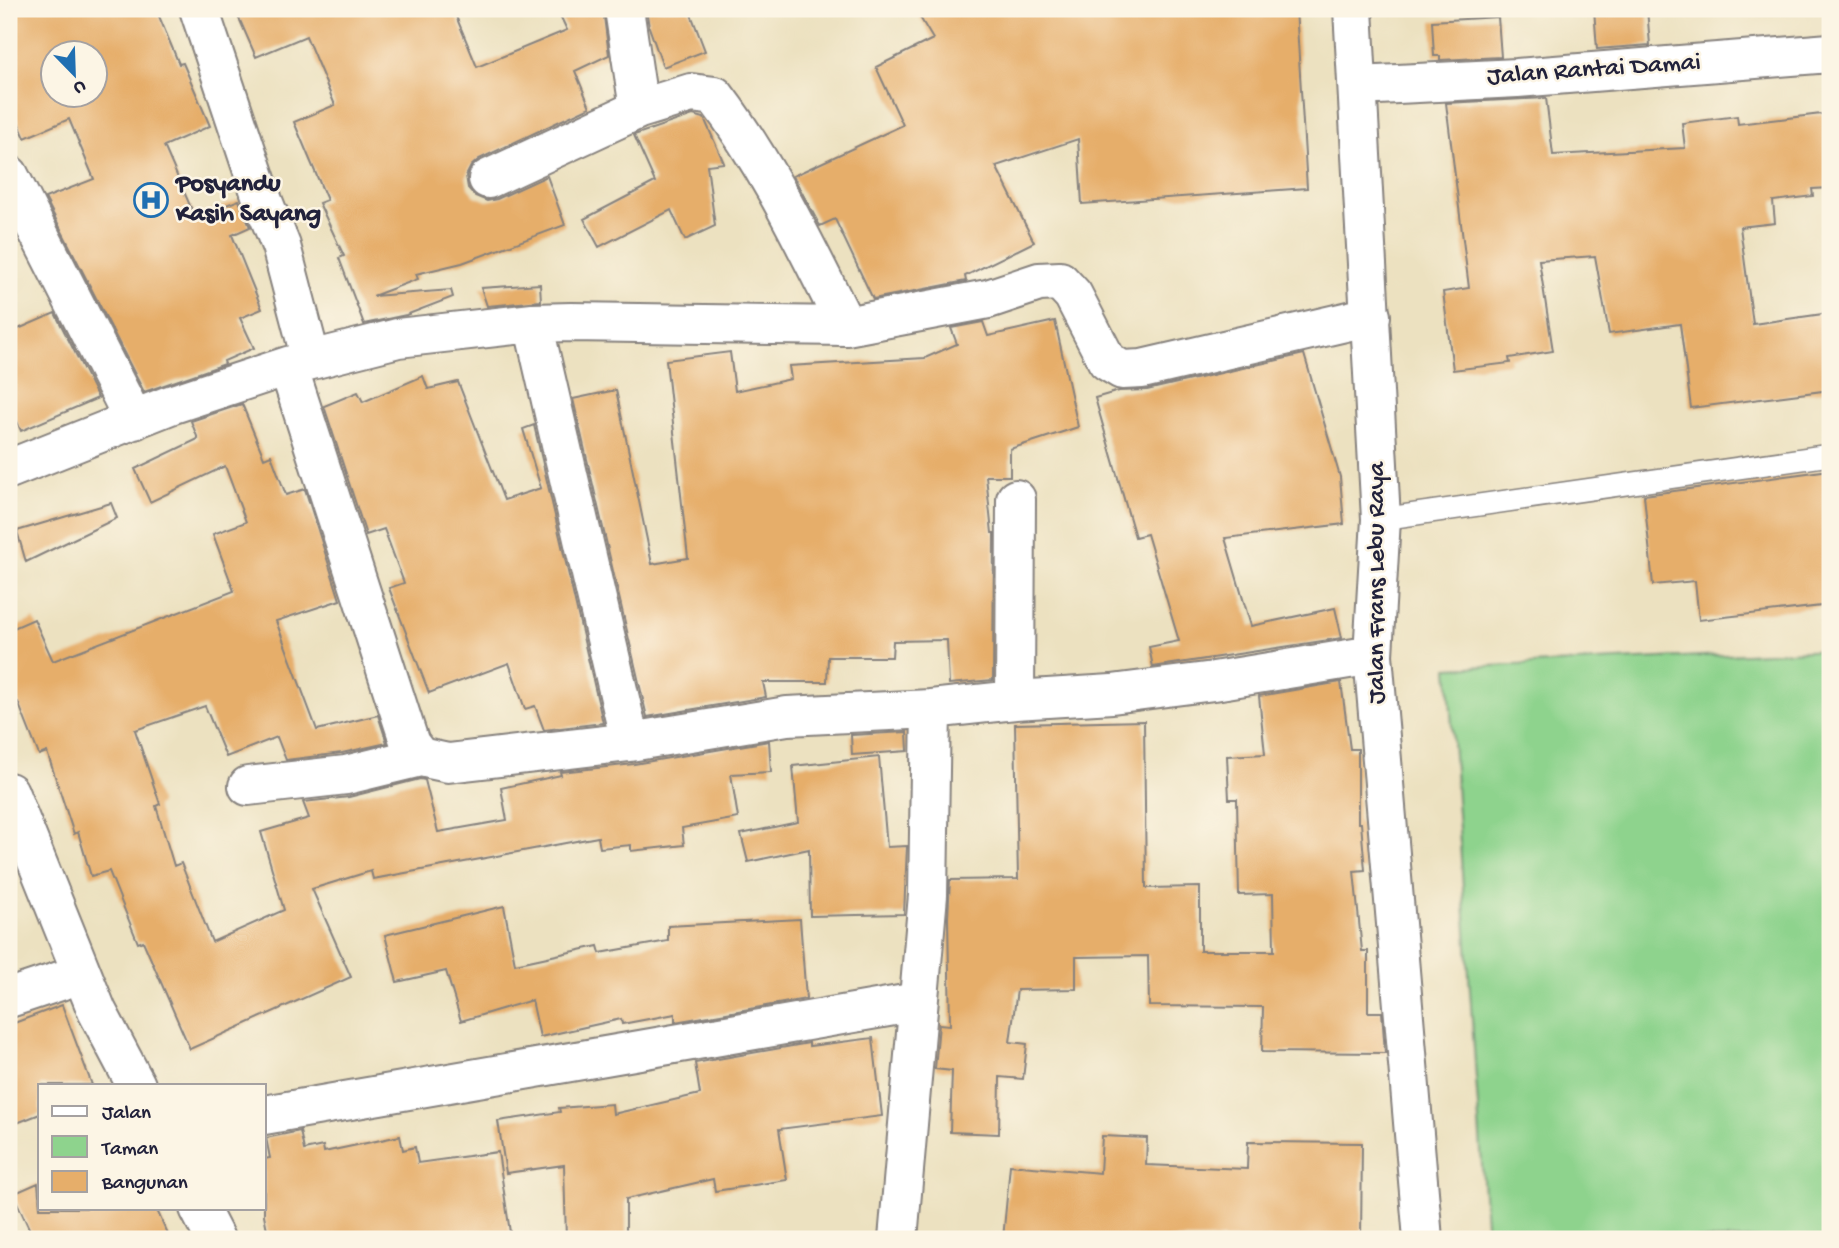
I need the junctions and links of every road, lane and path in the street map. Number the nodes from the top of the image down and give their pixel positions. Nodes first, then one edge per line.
1 (199, 9) edge
2 (624, 9) edge
3 (1353, 9) edge
4 (1830, 53) edge
5 (1358, 86) junction
6 (639, 109) junction
7 (9, 175) edge
8 (488, 179) dead end
9 (1371, 316) junction
10 (533, 323) junction
11 (846, 326) junction
12 (300, 363) junction
13 (134, 420) junction
14 (1830, 455) edge
15 (9, 469) edge
16 (1016, 499) dead end
17 (1381, 519) junction
18 (1373, 655) junction
19 (1015, 700) junction
20 (931, 709) junction
21 (629, 742) junction
22 (420, 757) junction
23 (248, 786) dead end
24 (9, 792) edge
25 (81, 974) junction
26 (9, 998) edge
27 (917, 1002) junction
28 (135, 1084) edge
29 (266, 1115) edge
30 (200, 1210) edge
31 (215, 1239) edge
32 (898, 1239) edge
33 (1423, 1239) edge

1 - 12 street
2 - 6 street
3 - 5 street, Jalan Frans Lebu Raya
4 - 5 street, Jalan Rantai Damai
5 - 9 street, Jalan Frans Lebu Raya
6 - 8 street
6 - 11 street
7 - 13 street
9 - 11 street
9 - 17 street, Jalan Frans Lebu Raya
10 - 11 street
10 - 12 street
10 - 21 street
12 - 13 street
12 - 22 street
13 - 15 street
14 - 17 lane
16 - 19 street
17 - 18 street, Jalan Frans Lebu Raya
18 - 19 street
18 - 33 street, Jalan Frans Lebu Raya
19 - 20 street
20 - 21 street
20 - 27 street
21 - 22 street
22 - 23 street
24 - 25 street
25 - 26 street
25 - 28 street
27 - 29 street
27 - 32 street
30 - 31 street

